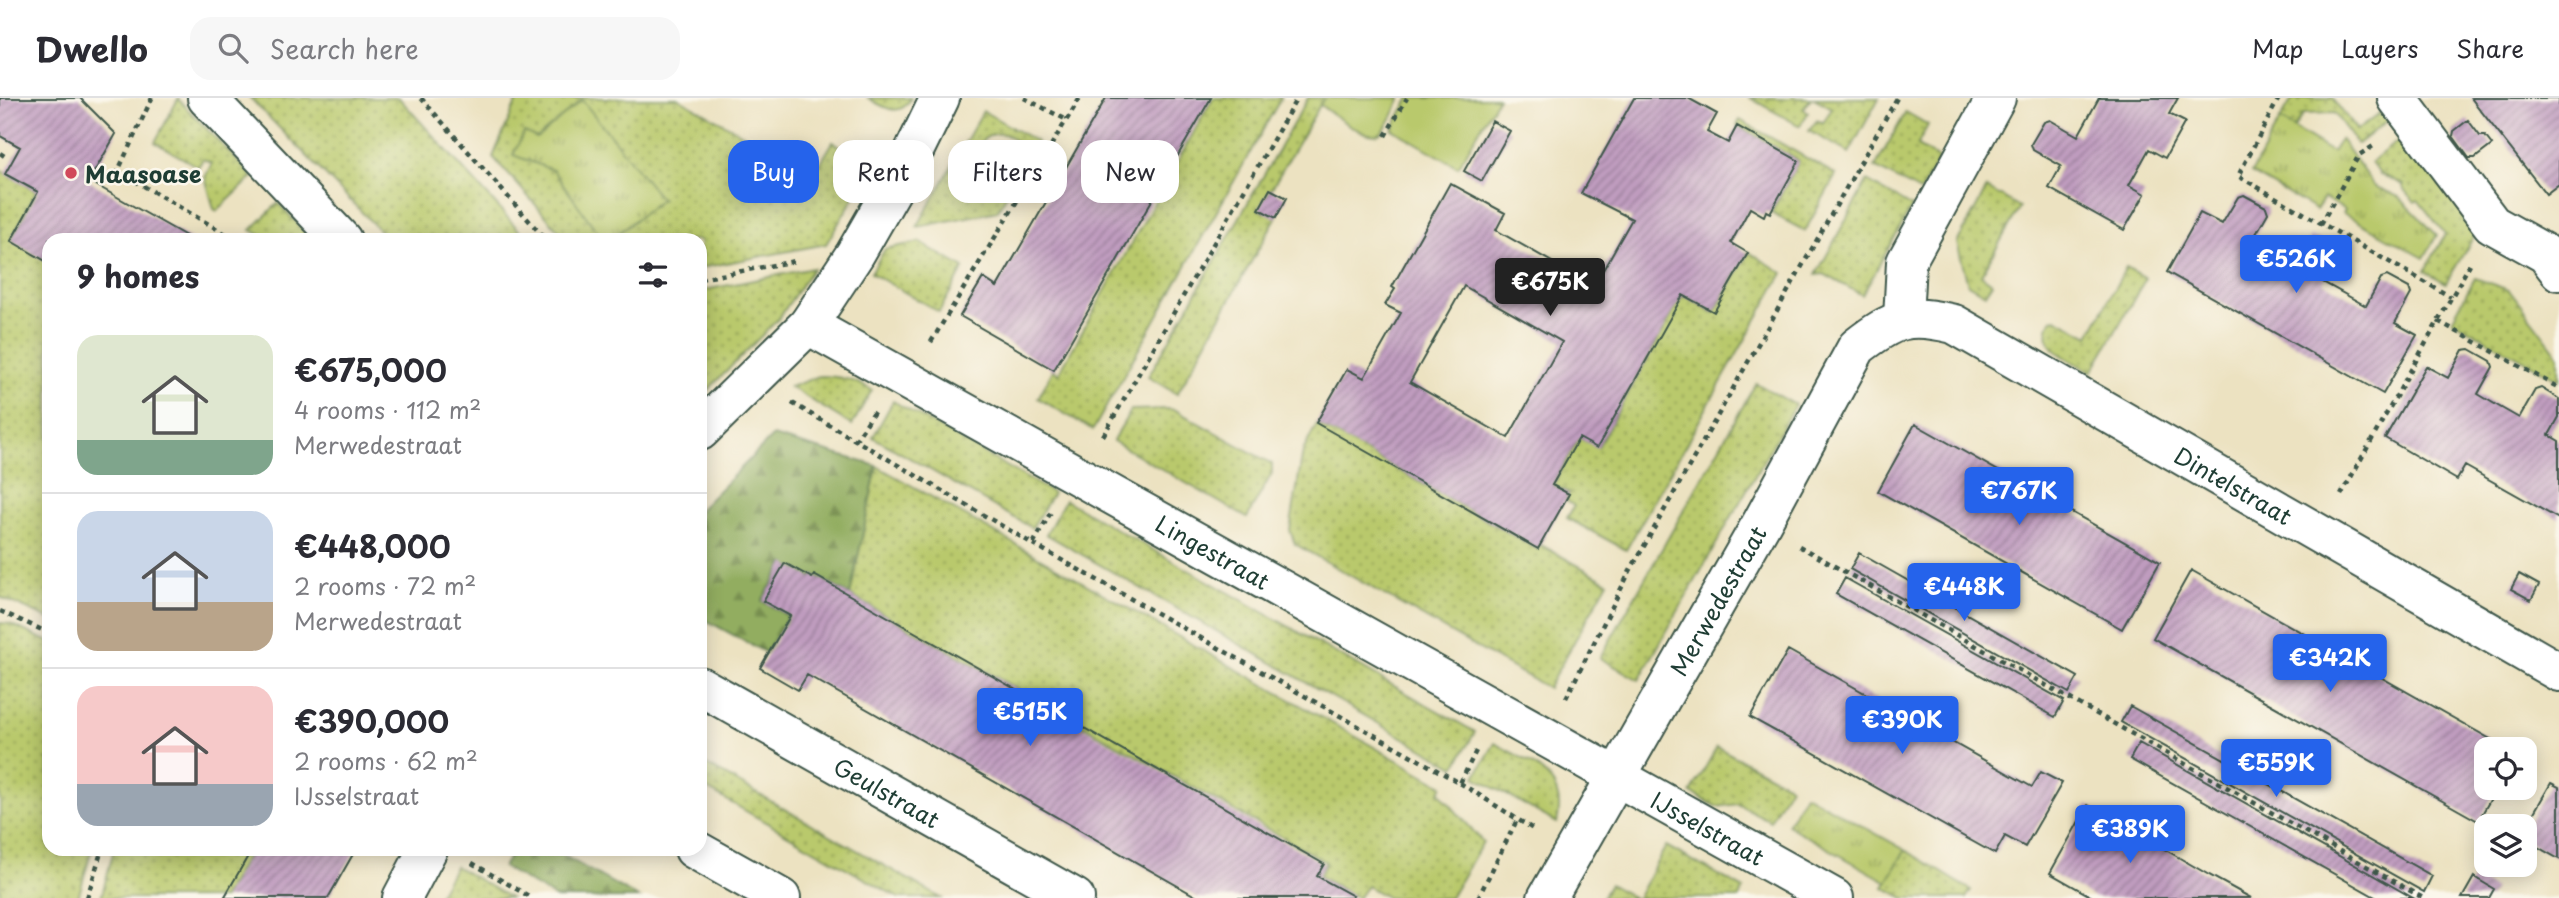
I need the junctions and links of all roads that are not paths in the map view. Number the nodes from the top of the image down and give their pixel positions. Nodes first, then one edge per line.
1 (207, 98) edge
2 (940, 98) edge
3 (1996, 98) edge
4 (2405, 108) edge
5 (335, 233) edge
6 (2559, 271) edge
7 (1903, 319) junction
8 (808, 325) junction
9 (707, 424) edge
10 (2559, 672) edge
11 (707, 690) edge
12 (1618, 778) junction
13 (424, 856) edge
14 (706, 856) edge
15 (402, 898) edge
16 (781, 898) edge
17 (1075, 898) edge
18 (1547, 898) edge
19 (1834, 898) edge

1 - 5 street
2 - 8 street
3 - 7 street
4 - 6 street
7 - 10 street, Dintelstraat
7 - 12 street, Merwedestraat
8 - 9 street
8 - 12 street, Lingestraat
11 - 17 street, Geulstraat
12 - 18 street, Merwedestraat
12 - 19 street, IJsselstraat
13 - 15 street
14 - 16 street

